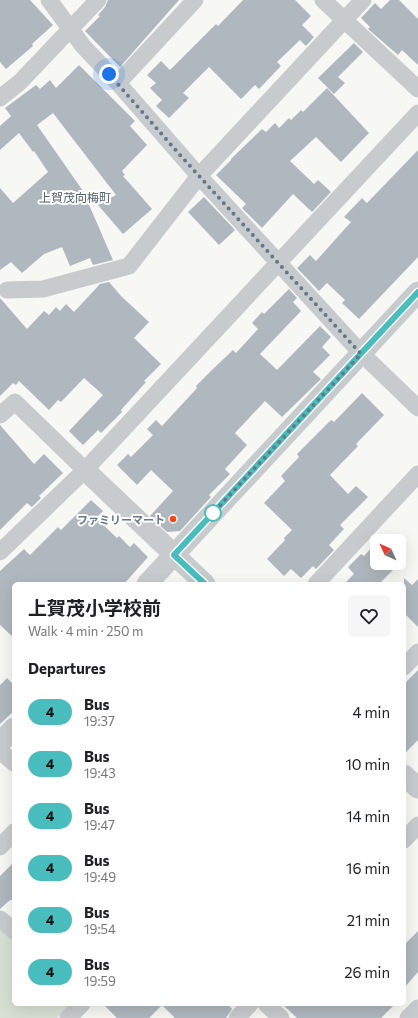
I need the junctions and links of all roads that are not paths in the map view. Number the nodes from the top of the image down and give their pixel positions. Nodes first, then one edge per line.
1 (49, 0) edge
2 (98, 0) edge
3 (195, 0) edge
4 (323, 0) edge
5 (363, 0) edge
6 (344, 20) junction
7 (70, 29) junction
8 (118, 83) junction
9 (418, 90) edge
10 (0, 98) edge
11 (418, 113) edge
12 (199, 176) junction
13 (278, 263) junction
14 (7, 290) dead end
15 (418, 292) edge
16 (361, 354) junction
17 (418, 408) edge
18 (0, 415) edge
19 (85, 470) junction
20 (418, 474) edge
21 (0, 552) edge
22 (174, 555) junction
23 (149, 582) edge
24 (203, 582) edge
25 (318, 582) edge
26 (418, 652) edge
27 (406, 665) edge
28 (12, 730) edge
29 (0, 743) edge
30 (0, 751) edge
31 (12, 761) edge
32 (406, 777) edge
33 (418, 788) edge
34 (418, 825) edge
35 (12, 834) edge
36 (406, 838) edge
37 (0, 847) edge
38 (0, 918) edge
39 (12, 929) edge
40 (80, 1006) edge
41 (248, 1006) edge
42 (268, 1006) edge
43 (418, 1008) edge
44 (68, 1018) edge
45 (236, 1018) edge
46 (281, 1018) edge
47 (408, 1018) edge

1 - 7 street
2 - 7 street
3 - 8 street
4 - 6 street
5 - 6 street
6 - 9 street
6 - 12 street
7 - 8 street
7 - 10 street
8 - 12 street
11 - 13 street
12 - 13 street
12 - 14 street
13 - 16 street
13 - 19 street
15 - 16 street
16 - 17 street
16 - 22 street
18 - 19 street
19 - 21 street
19 - 22 street
20 - 25 street
22 - 23 street
22 - 24 street
26 - 27 street
28 - 29 street
30 - 31 street
32 - 33 street
34 - 36 street
35 - 37 street
38 - 39 street
40 - 44 street
41 - 45 street
42 - 46 street
43 - 47 street

